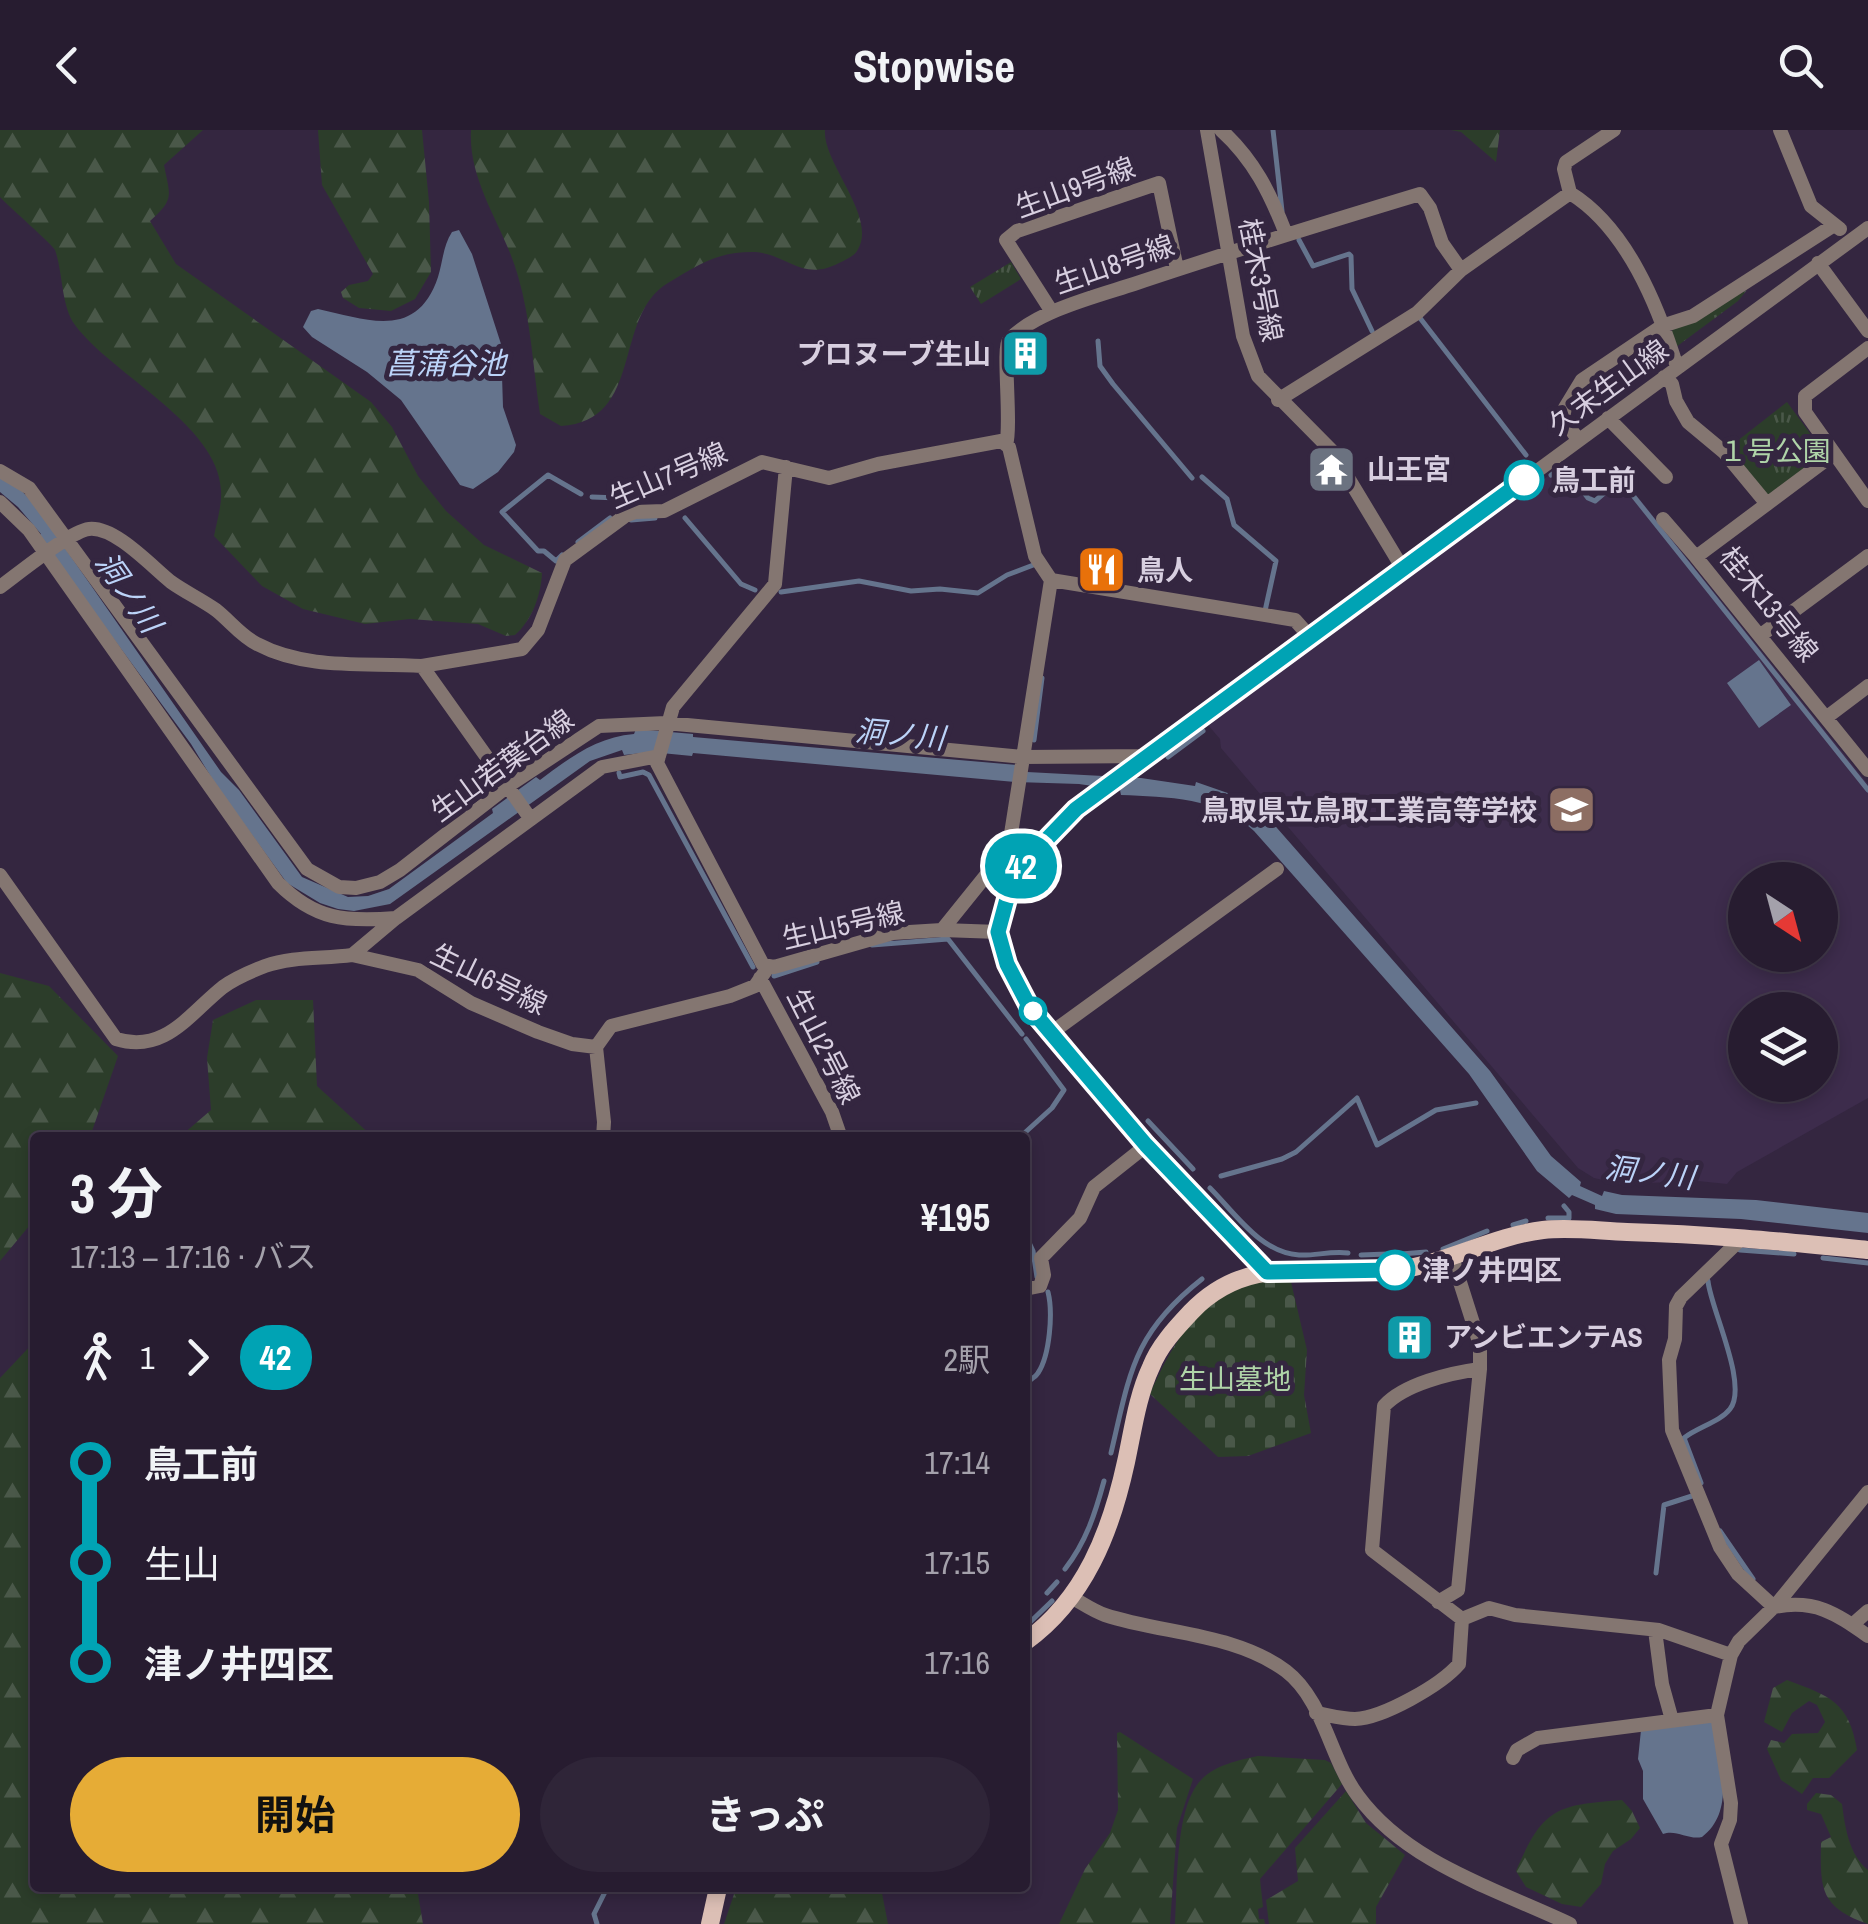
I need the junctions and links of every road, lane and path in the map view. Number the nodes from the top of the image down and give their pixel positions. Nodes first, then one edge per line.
1 (1207, 130) edge
2 (1221, 130) edge
3 (1614, 130) edge
4 (1780, 130) edge
5 (1570, 193) junction
6 (1834, 224) junction
7 (1868, 228) edge
8 (1286, 234) junction
9 (1852, 239) junction
10 (1229, 252) junction
11 (1818, 263) junction
12 (1177, 269) junction
13 (1461, 270) junction
14 (1052, 312) junction
15 (1662, 326) junction
16 (1868, 332) edge
17 (1868, 348) edge
18 (1670, 372) junction
19 (1278, 400) junction
20 (1608, 418) junction
21 (1578, 440) junction
22 (1006, 445) junction
23 (1834, 454) junction
24 (786, 468) junction
25 (0, 471) edge
26 (1666, 477) dead end
27 (1868, 501) edge
28 (0, 502) edge
29 (1767, 504) junction
30 (1663, 520) dead end
31 (67, 540) junction
32 (45, 555) junction
33 (1868, 556) edge
34 (1696, 557) junction
35 (1403, 569) junction
36 (1051, 580) junction
37 (0, 587) edge
38 (1761, 635) junction
39 (1311, 638) junction
40 (422, 666) junction
41 (1868, 686) edge
42 (1827, 717) junction
43 (666, 724) junction
44 (659, 756) junction
45 (1150, 756) junction
46 (1023, 757) junction
47 (1868, 770) edge
48 (508, 786) junction
49 (530, 818) junction
50 (1277, 869) dead end
51 (0, 875) edge
52 (396, 918) junction
53 (942, 930) junction
54 (998, 932) junction
55 (352, 955) junction
56 (764, 972) junction
57 (1051, 1034) junction
58 (596, 1047) junction
59 (603, 1130) edge
60 (838, 1132) edge
61 (1146, 1145) junction
62 (1742, 1238) junction
63 (1868, 1250) edge
64 (1452, 1258) junction
65 (1267, 1272) junction
66 (1030, 1287) edge
67 (1480, 1369) junction
68 (1868, 1492) edge
69 (1071, 1597) junction
70 (1438, 1602) junction
71 (1774, 1608) junction
72 (1868, 1611) edge
73 (1462, 1620) junction
74 (1852, 1625) junction
75 (1655, 1630) junction
76 (1868, 1636) edge
77 (1030, 1638) edge
78 (1730, 1655) junction
79 (1316, 1714) junction
80 (1716, 1715) junction
81 (1672, 1720) junction
82 (1513, 1758) dead end
83 (717, 1892) edge
84 (710, 1924) edge
85 (1570, 1924) edge
86 (1741, 1924) edge

1 - 10 street, 桂木3号線
2 - 8 street
3 - 5 street
4 - 6 street
5 - 13 street
5 - 15 street
6 - 9 street
6 - 15 street
7 - 9 street, 久末生山線
8 - 10 street, 生山8号線
8 - 13 street, 生山8号線
9 - 11 street, 久末生山線
10 - 12 street, 生山8号線
10 - 19 street, 桂木3号線
11 - 16 street
11 - 18 street, 久末生山線
12 - 14 street, 生山8号線
12 - 14 street, 生山9号線
13 - 19 street
14 - 22 street, 生山8号線
15 - 18 street
15 - 21 street
17 - 23 street
18 - 20 street, 久末生山線
18 - 29 street
19 - 35 street, 桂木3号線
20 - 21 street, 久末生山線
20 - 26 street
21 - 35 street, 久末生山線
22 - 24 street, 生山7号線
22 - 36 street
23 - 27 street
23 - 29 street, 桂木13号線
24 - 40 street, 生山7号線
24 - 43 street
25 - 31 street
28 - 32 street
29 - 34 street, 桂木13号線
30 - 34 street
31 - 32 street
31 - 40 street
31 - 48 street, 生山若葉台線
32 - 37 street
32 - 52 street
33 - 38 street
34 - 38 street, 桂木13号線
35 - 39 street, 久末生山線
36 - 39 street
36 - 46 street, 生山5号線
38 - 42 street, 桂木13号線
39 - 45 street, 久末生山線
40 - 48 street
41 - 42 street
42 - 47 street, 桂木13号線
43 - 44 street
43 - 46 street, 生山若葉台線
43 - 48 street, 生山若葉台線
44 - 49 street
44 - 56 street, 生山5号線
45 - 46 street, 生山若葉台線
45 - 54 street, 久末生山線
46 - 53 street, 生山5号線
48 - 49 street
49 - 52 street
50 - 57 street
51 - 55 street, 生山6号線
52 - 55 street
53 - 54 street
53 - 56 street, 生山5号線
54 - 57 street
55 - 58 street, 生山6号線
56 - 58 street
56 - 60 street, 生山2号線
57 - 61 street
58 - 59 street
61 - 65 street
61 - 66 street
62 - 63 main road
62 - 64 main road
62 - 71 street
64 - 65 main road
64 - 67 street
65 - 69 main road
67 - 70 street
67 - 70 street
68 - 71 street
69 - 77 main road
69 - 79 street
70 - 73 street
71 - 74 street
71 - 78 street
72 - 74 street
73 - 75 street
73 - 79 street
74 - 76 street
75 - 78 street
75 - 81 street
78 - 80 street
79 - 85 street
80 - 81 street
80 - 86 street
81 - 82 street
83 - 84 main road

